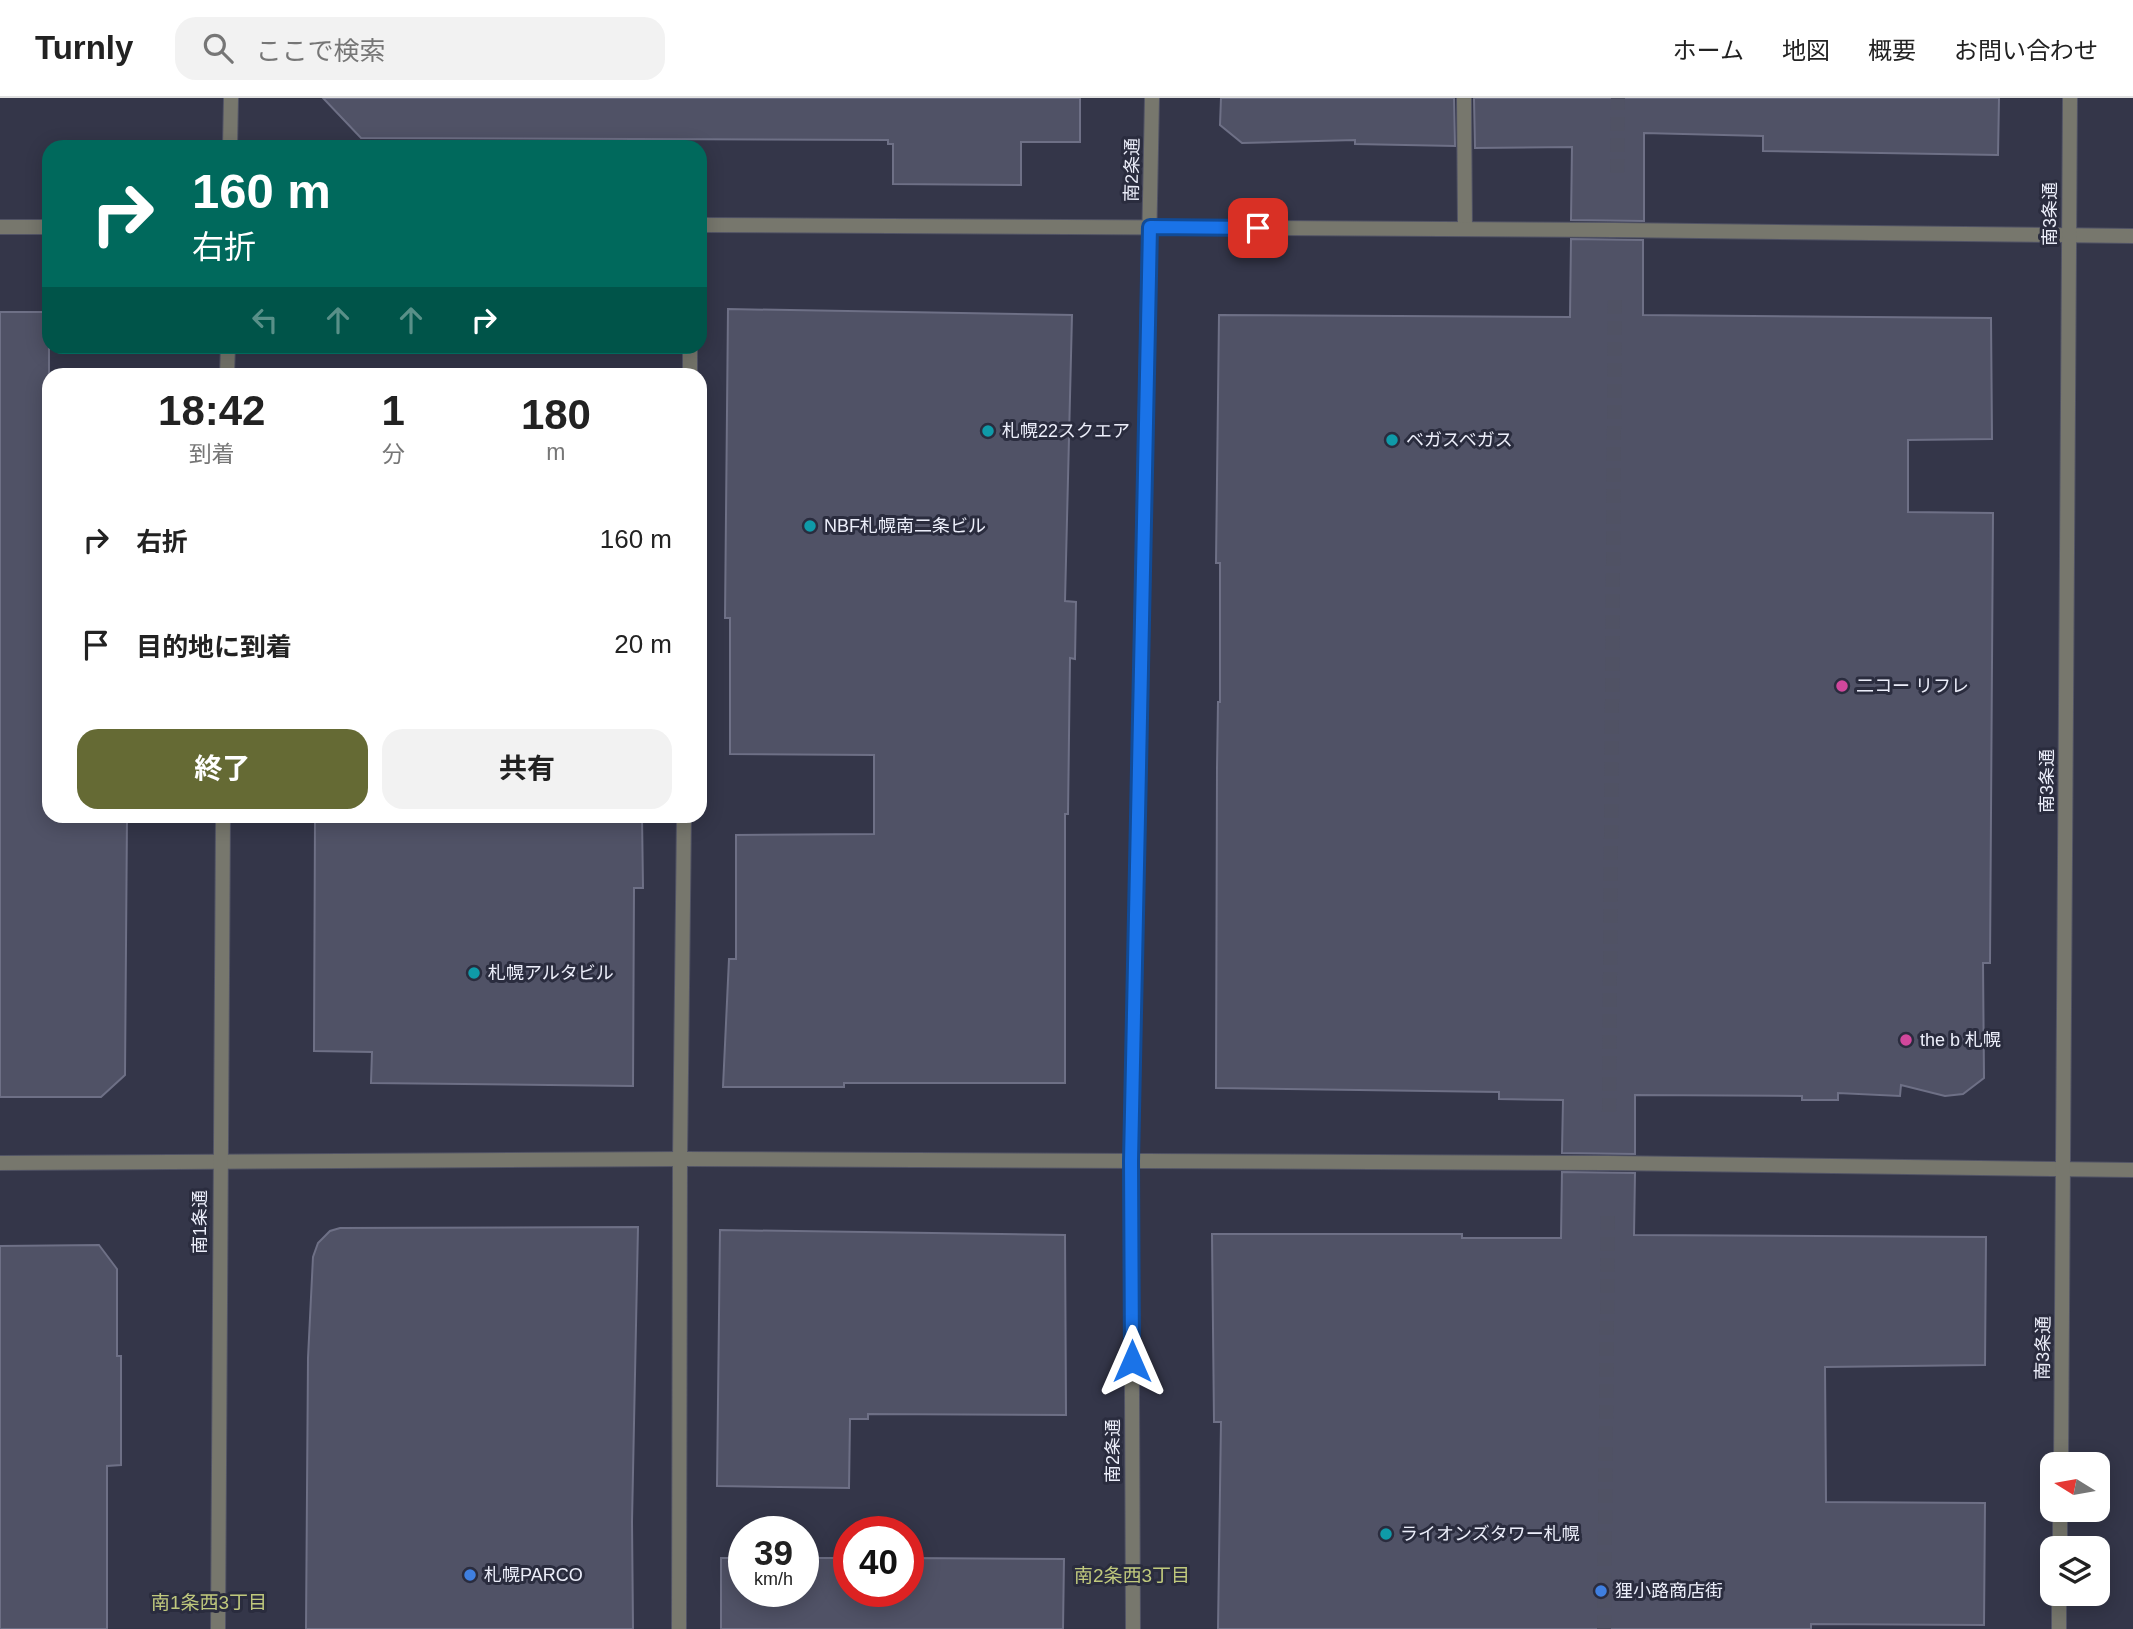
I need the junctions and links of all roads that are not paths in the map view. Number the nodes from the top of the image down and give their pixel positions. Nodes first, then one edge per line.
1 (231, 98) edge
2 (1152, 98) edge
3 (1464, 98) edge
4 (2070, 98) edge
5 (230, 140) edge
6 (707, 225) edge
7 (0, 227) edge
8 (42, 227) edge
9 (1150, 227) junction
10 (1465, 229) junction
11 (2069, 235) junction
12 (2133, 236) edge
13 (223, 823) edge
14 (684, 823) edge
15 (680, 1159) junction
16 (1131, 1161) junction
17 (220, 1162) junction
18 (0, 1163) edge
19 (2064, 1169) junction
20 (2133, 1170) edge
21 (2061, 1452) edge
22 (2059, 1606) edge
23 (218, 1629) edge
24 (679, 1629) edge
25 (1133, 1629) edge
26 (2059, 1629) edge

1 - 5 street
2 - 9 street, 南2条通
3 - 10 street
4 - 11 street, 南3条通
6 - 9 street
7 - 8 street
9 - 10 street
9 - 16 street, 南2条通
10 - 11 street
11 - 12 street
11 - 19 street, 南3条通
13 - 17 street, 南1条通
14 - 15 street
15 - 16 street
15 - 17 street
15 - 24 street
16 - 19 street
16 - 25 street, 南2条通
17 - 18 street
17 - 23 street, 南1条通
19 - 20 street
19 - 21 street, 南3条通
22 - 26 street

